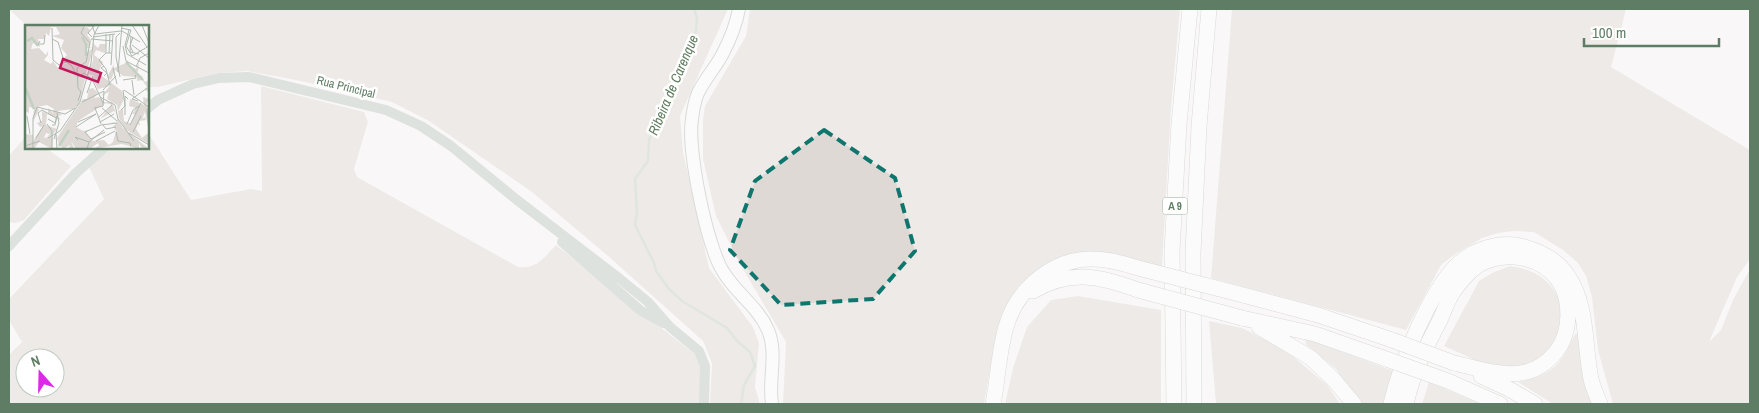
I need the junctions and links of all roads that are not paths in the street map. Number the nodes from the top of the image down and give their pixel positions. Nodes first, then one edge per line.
1 (739, 9) edge
2 (1190, 9) edge
3 (1209, 9) edge
4 (149, 107) edge
5 (103, 149) edge
6 (9, 246) edge
7 (1017, 301) junction
8 (1242, 318) junction
9 (1454, 363) junction
10 (704, 404) edge
11 (772, 404) edge
12 (993, 404) edge
13 (1174, 404) edge
14 (1194, 404) edge
15 (1354, 404) edge
16 (1391, 404) edge
17 (1406, 404) edge
18 (1500, 404) edge
19 (1535, 404) edge
20 (1600, 404) edge

1 - 11 main road
2 - 13 highway, A 9
3 - 14 highway, A 9
4 - 10 street, Rua Principal
5 - 6 street
7 - 8 highway, bridge
7 - 9 highway, bridge
7 - 12 highway
8 - 15 highway
8 - 18 highway, bridge
9 - 17 highway
9 - 19 highway
16 - 20 highway

